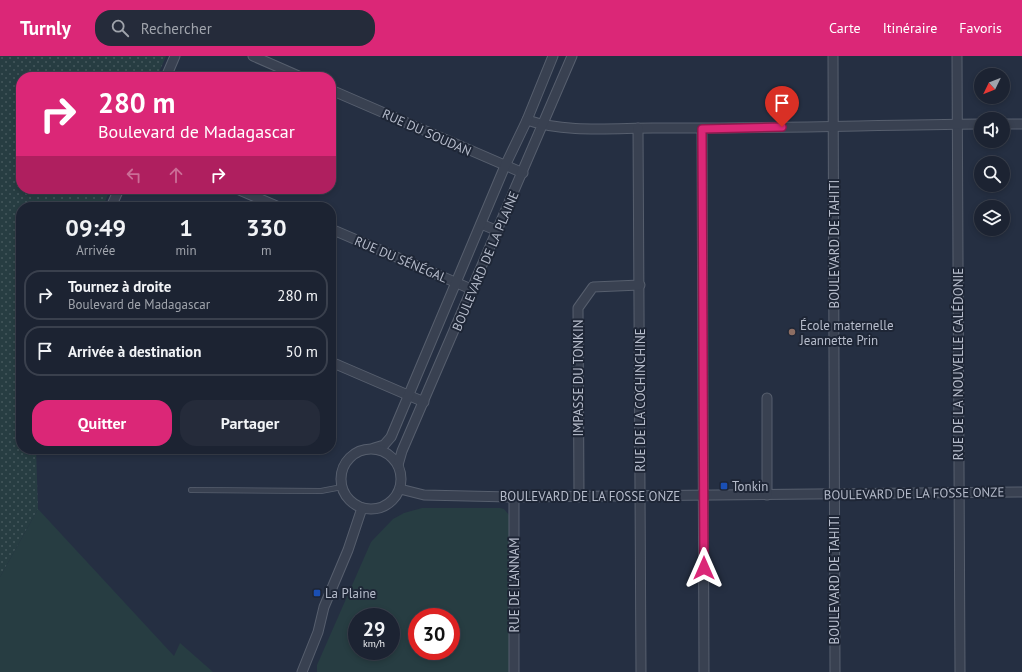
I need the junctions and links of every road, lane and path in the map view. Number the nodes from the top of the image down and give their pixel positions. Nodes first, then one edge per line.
1 (175, 56) edge
2 (253, 56) edge
3 (553, 56) edge
4 (572, 56) edge
5 (833, 56) edge
6 (958, 56) edge
7 (168, 72) edge
8 (290, 72) edge
9 (336, 92) edge
10 (527, 120) junction
11 (974, 124) edge
12 (1010, 124) edge
13 (1022, 124) edge
14 (542, 125) junction
15 (958, 125) junction
16 (834, 126) junction
17 (638, 128) junction
18 (702, 129) junction
19 (505, 166) junction
20 (523, 173) junction
21 (249, 194) edge
22 (268, 202) edge
23 (481, 224) junction
24 (336, 231) edge
25 (498, 231) junction
26 (457, 283) junction
27 (640, 285) junction
28 (471, 289) junction
29 (433, 341) junction
30 (448, 347) junction
31 (336, 364) edge
32 (409, 395) junction
33 (767, 398) dead end
34 (424, 402) junction
35 (374, 448) junction
36 (398, 465) junction
37 (342, 487) junction
38 (400, 489) junction
39 (191, 490) dead end
40 (958, 492) junction
41 (1022, 492) edge
42 (834, 494) junction
43 (704, 495) junction
44 (767, 495) junction
45 (641, 496) junction
46 (514, 497) junction
47 (579, 497) junction
48 (362, 508) junction
49 (302, 672) edge
50 (514, 672) edge
51 (641, 672) edge
52 (704, 672) edge
53 (835, 672) edge
54 (960, 672) edge

1 - 7 street
2 - 8 street
3 - 10 street, BOULEVARD DE LA PLAINE
4 - 14 street, BOULEVARD DE LA PLAINE
5 - 16 street, BOULEVARD DE TAHITI
6 - 15 street, RUE DE LA NOUVELLE CALÉDONIE
9 - 19 street, RUE DU SOUDAN
10 - 14 street
10 - 19 street, BOULEVARD DE LA PLAINE
11 - 15 street
12 - 13 street
14 - 17 street
14 - 20 street, BOULEVARD DE LA PLAINE
15 - 16 street
15 - 40 street, RUE DE LA NOUVELLE CALÉDONIE
16 - 18 street
16 - 42 street, BOULEVARD DE TAHITI
17 - 18 street
17 - 27 street, RUE DE LA COCHINCHINE
18 - 43 street
19 - 20 street, RUE DU SOUDAN
19 - 23 street, BOULEVARD DE LA PLAINE
20 - 25 street, BOULEVARD DE LA PLAINE
21 - 22 street
23 - 25 street
23 - 26 street, BOULEVARD DE LA PLAINE
24 - 26 street, RUE DU SÉNÉGAL
25 - 28 street, BOULEVARD DE LA PLAINE
26 - 28 street, RUE DU SÉNÉGAL
26 - 29 street, BOULEVARD DE LA PLAINE
27 - 45 street, RUE DE LA COCHINCHINE
27 - 47 street, IMPASSE DU TONKIN
28 - 30 street, BOULEVARD DE LA PLAINE
29 - 30 street
29 - 32 street, BOULEVARD DE LA PLAINE
30 - 34 street, BOULEVARD DE LA PLAINE
31 - 32 street
32 - 34 street
32 - 35 street, BOULEVARD DE LA PLAINE
33 - 44 street
34 - 36 street, BOULEVARD DE LA PLAINE
35 - 36 street
35 - 37 street
36 - 38 street
37 - 39 lane
37 - 48 street
38 - 46 street, BOULEVARD DE LA FOSSE ONZE
38 - 48 street
40 - 41 street, BOULEVARD DE LA FOSSE ONZE
40 - 42 street, BOULEVARD DE LA FOSSE ONZE
40 - 54 street, RUE DE LA NOUVELLE CALÉDONIE
42 - 44 street, BOULEVARD DE LA FOSSE ONZE
42 - 53 street, BOULEVARD DE TAHITI
43 - 44 street, BOULEVARD DE LA FOSSE ONZE
43 - 45 street, BOULEVARD DE LA FOSSE ONZE
43 - 52 street
45 - 47 street, BOULEVARD DE LA FOSSE ONZE
45 - 51 street, RUE DE LA COCHINCHINE
46 - 47 street, BOULEVARD DE LA FOSSE ONZE
46 - 50 street, RUE DE L'ANNAM
48 - 49 street

